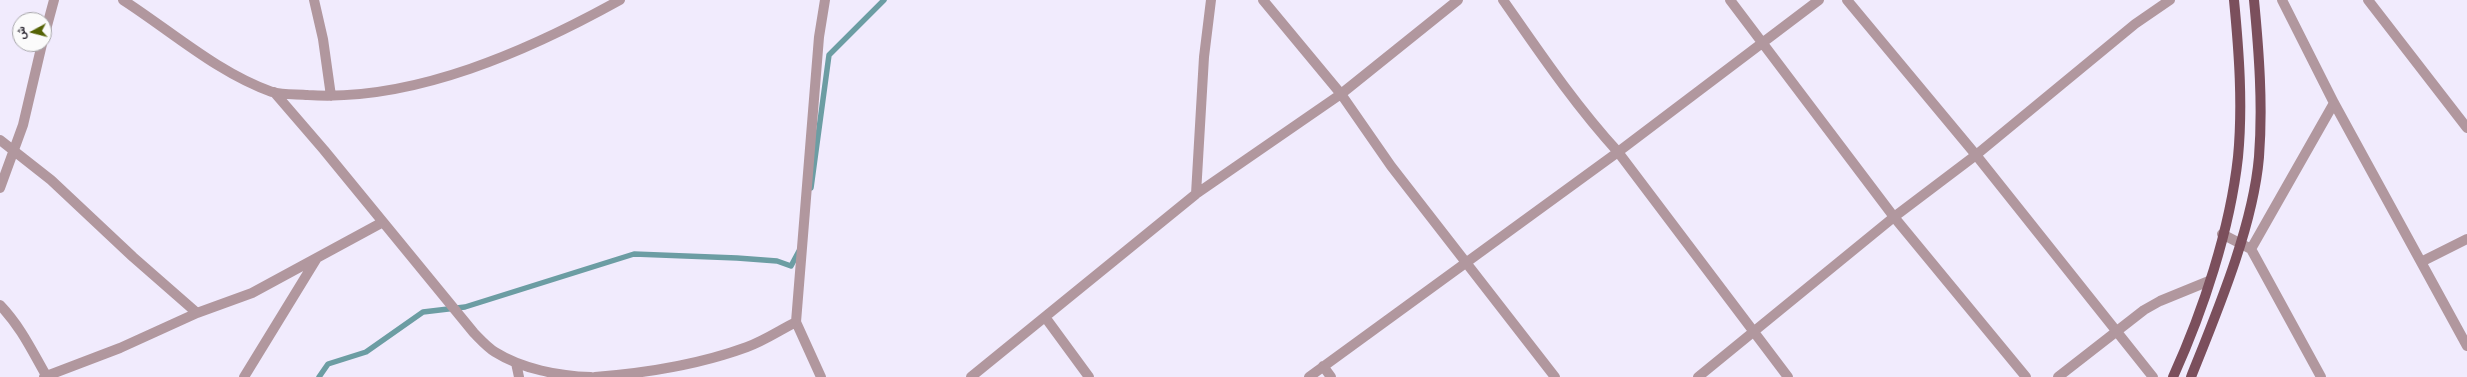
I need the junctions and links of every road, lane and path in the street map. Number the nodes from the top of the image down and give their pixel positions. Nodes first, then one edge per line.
1 (54, 0) edge
2 (123, 0) edge
3 (314, 0) edge
4 (620, 0) edge
5 (825, 0) edge
6 (1211, 0) edge
7 (1263, 0) edge
8 (1458, 0) edge
9 (1503, 0) edge
10 (1730, 0) edge
11 (1820, 0) edge
12 (1847, 0) edge
13 (2170, 0) edge
14 (2234, 0) edge
15 (2254, 0) edge
16 (2282, 0) edge
17 (2368, 0) edge
18 (51, 12) edge
19 (1763, 43) junction
20 (40, 52) edge
21 (274, 92) junction
22 (1341, 94) junction
23 (332, 96) junction
24 (2334, 103) junction
25 (2467, 128) edge
26 (0, 140) edge
27 (13, 150) junction
28 (1618, 152) junction
29 (1976, 155) junction
30 (0, 188) edge
31 (1196, 194) junction
32 (1894, 217) junction
33 (383, 222) junction
34 (2222, 234) junction
35 (2467, 239) edge
36 (2239, 244) junction
37 (2251, 249) junction
38 (318, 257) junction
39 (1465, 262) junction
40 (2421, 262) junction
41 (2209, 281) junction
42 (0, 305) edge
43 (197, 313) junction
44 (1045, 317) junction
45 (796, 322) junction
46 (1755, 331) junction
47 (2117, 332) junction
48 (2467, 346) edge
49 (516, 363) junction
50 (1323, 366) junction
51 (46, 377) edge
52 (244, 377) edge
53 (519, 377) edge
54 (591, 377) edge
55 (595, 377) edge
56 (821, 377) edge
57 (970, 377) edge
58 (1089, 377) edge
59 (1309, 377) edge
60 (1331, 377) edge
61 (1555, 377) edge
62 (1698, 377) edge
63 (1788, 377) edge
64 (2026, 377) edge
65 (2058, 377) edge
66 (2154, 377) edge
67 (2173, 377) edge
68 (2191, 377) edge
69 (2321, 377) edge

1 - 18 street
2 - 21 street
3 - 23 street
4 - 23 street
5 - 45 street
6 - 31 street
7 - 22 street
8 - 22 street
9 - 28 street
10 - 19 street
11 - 19 street
12 - 29 street
13 - 29 street
14 - 34 main road
15 - 36 main road
16 - 24 street
17 - 25 street
19 - 28 street
19 - 32 street
20 - 27 street
21 - 23 street
21 - 33 street
22 - 31 street
22 - 39 street
24 - 37 street
24 - 40 street
26 - 27 street
27 - 30 street
27 - 43 street
28 - 39 street
28 - 46 street
29 - 32 street
29 - 47 street
31 - 44 street
32 - 46 street
32 - 64 street
33 - 38 street
33 - 49 street
34 - 36 street
34 - 41 main road
35 - 40 street
36 - 37 street
36 - 68 main road
37 - 69 street
38 - 43 street
38 - 52 street
39 - 50 street
39 - 61 street
40 - 48 street
41 - 47 street
41 - 67 main road
42 - 51 street
43 - 51 street
44 - 57 street
44 - 58 street
45 - 55 street
45 - 56 street
46 - 62 street
46 - 63 street
47 - 65 street
47 - 66 street
49 - 53 street
49 - 54 street
50 - 59 street
50 - 60 street

